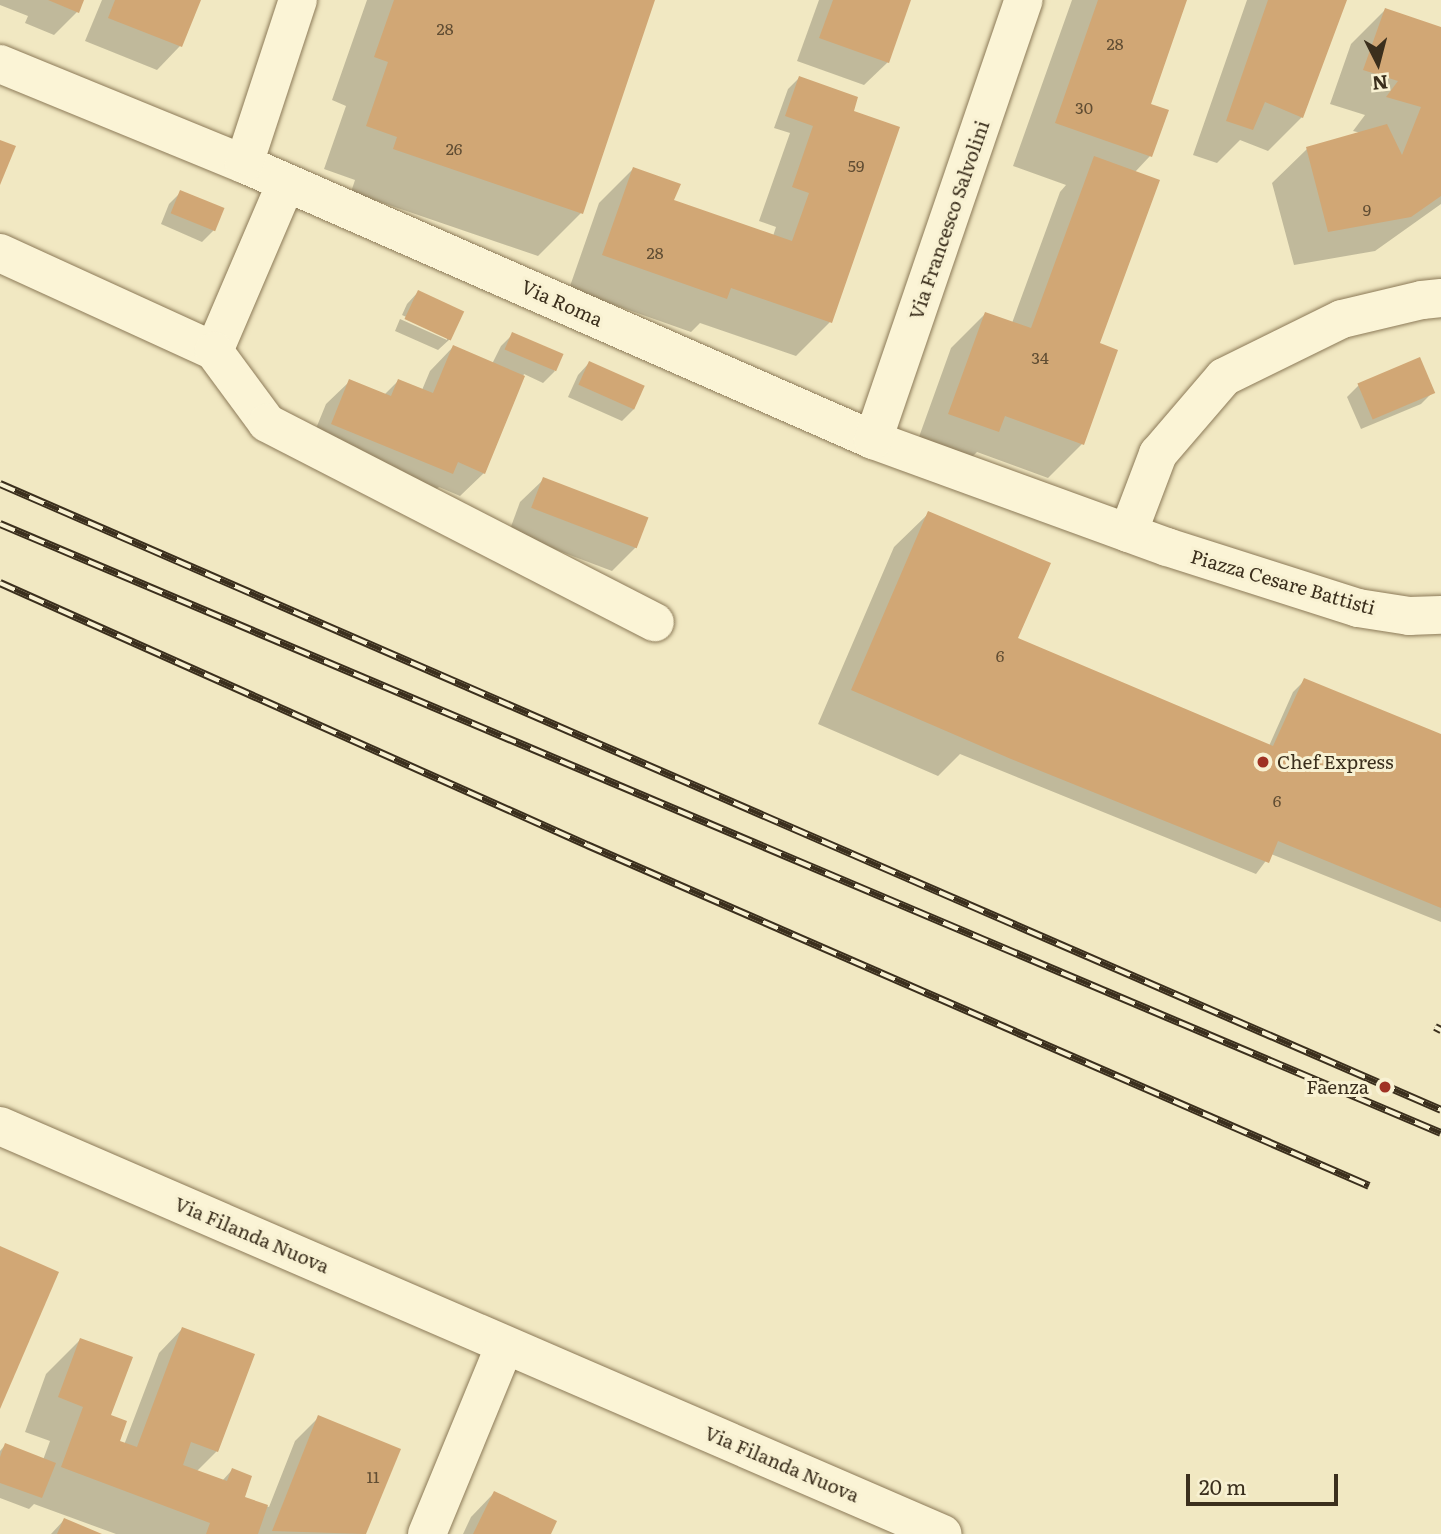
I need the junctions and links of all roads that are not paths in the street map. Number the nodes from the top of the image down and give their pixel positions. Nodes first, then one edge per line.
1 (298, 0) edge
2 (1024, 0) edge
3 (0, 64) edge
4 (244, 164) junction
5 (286, 183) junction
6 (0, 253) edge
7 (1441, 299) edge
8 (214, 351) junction
9 (873, 440) junction
10 (1128, 533) junction
11 (1441, 615) edge
12 (655, 622) dead end
13 (0, 1126) edge
14 (505, 1345) junction
15 (426, 1534) edge
16 (943, 1534) edge

1 - 4 street
2 - 9 street, Via Francesco Salvolini
3 - 4 street, Via Roma
4 - 5 street, Via Roma
5 - 8 street
5 - 9 street, Via Roma
6 - 8 street
7 - 10 street
8 - 12 street
9 - 10 street, Via Roma
10 - 11 street, Piazza Cesare Battisti
13 - 14 street, Via Filanda Nuova
14 - 15 street
14 - 16 street, Via Filanda Nuova

